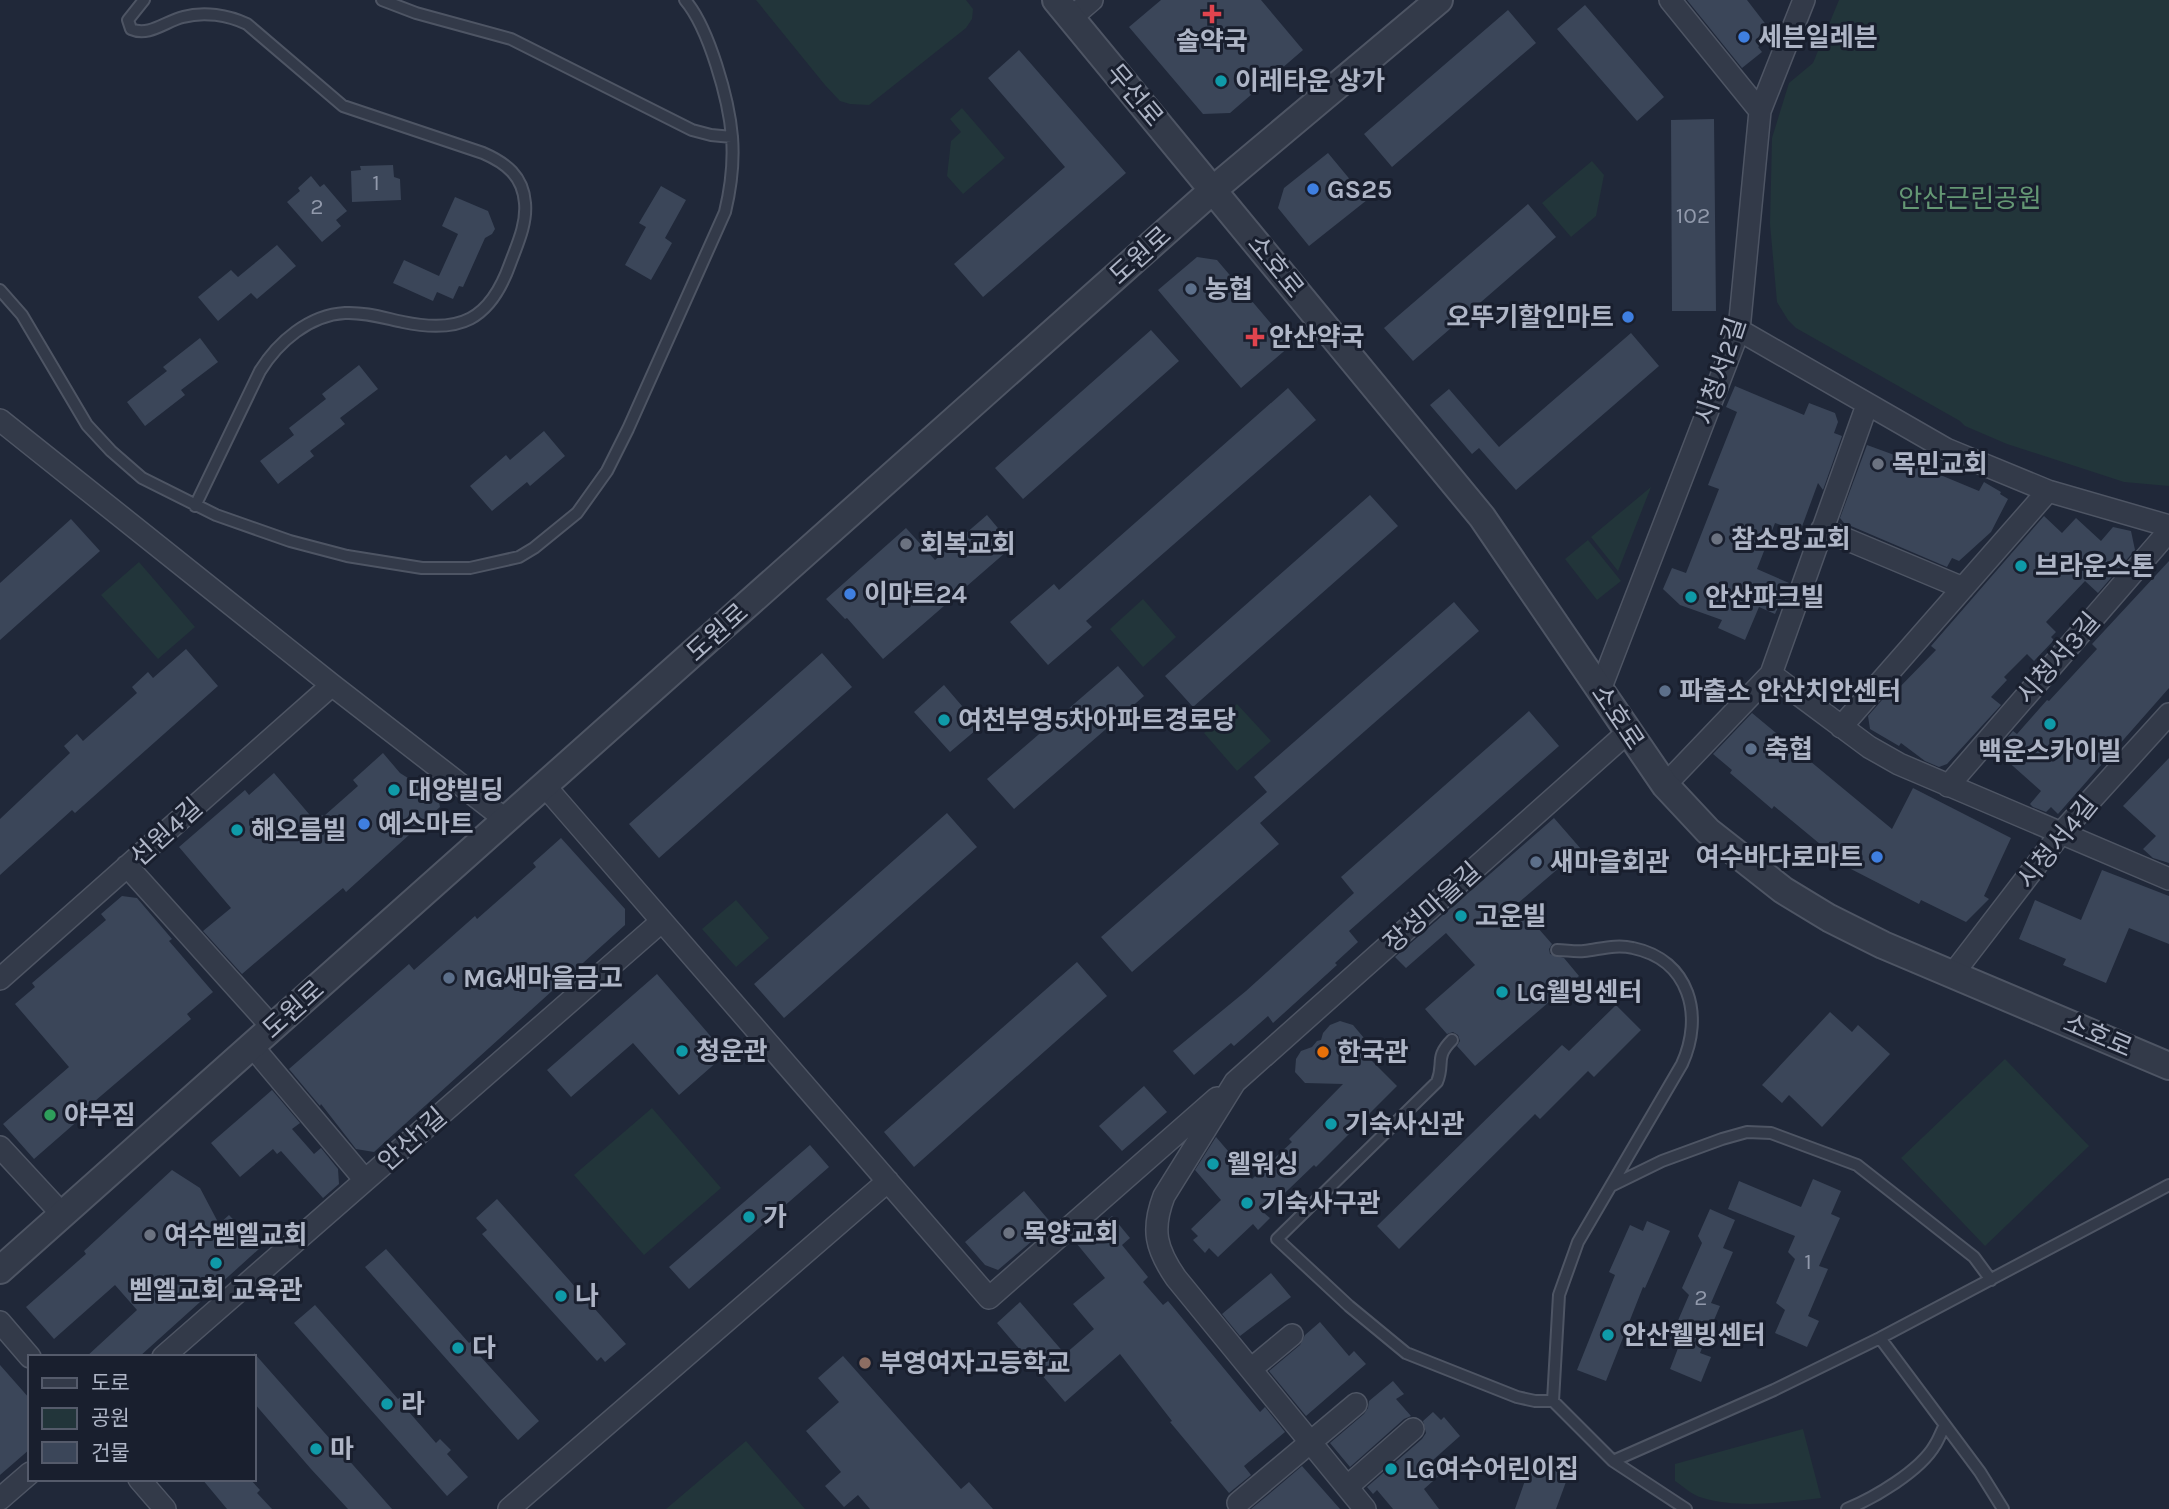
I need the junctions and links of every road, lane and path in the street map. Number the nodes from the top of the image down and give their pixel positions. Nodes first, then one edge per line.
1 (144, 0) edge
2 (382, 0) edge
3 (685, 0) edge
4 (1092, 0) edge
5 (1438, 0) edge
6 (1670, 0) edge
7 (1804, 0) edge
8 (1064, 9) edge
9 (1760, 111) junction
10 (732, 137) junction
11 (1214, 189) junction
12 (0, 290) edge
13 (1739, 330) junction
14 (1867, 405) junction
15 (0, 420) edge
16 (2048, 491) junction
17 (195, 506) junction
18 (2169, 526) edge
19 (1822, 529) junction
20 (2169, 531) edge
21 (1963, 588) junction
22 (1771, 674) junction
23 (332, 685) junction
24 (1600, 690) junction
25 (2169, 714) edge
26 (1841, 727) junction
27 (1628, 732) junction
28 (544, 785) junction
29 (1665, 785) junction
30 (1948, 786) junction
31 (506, 820) junction
32 (2061, 834) junction
33 (127, 866) junction
34 (2169, 879) edge
35 (662, 921) junction
36 (1557, 950) dead end
37 (1952, 975) junction
38 (0, 979) edge
39 (272, 1027) junction
40 (1451, 1040) dead end
41 (252, 1046) junction
42 (2169, 1066) edge
43 (1235, 1082) junction
44 (0, 1147) edge
45 (365, 1180) junction
46 (888, 1181) junction
47 (2169, 1185) edge
48 (1611, 1186) junction
49 (62, 1214) junction
50 (0, 1270) edge
51 (1991, 1280) junction
52 (0, 1322) edge
53 (1292, 1335) dead end
54 (1880, 1338) junction
55 (28, 1355) edge
56 (165, 1355) edge
57 (1251, 1369) junction
58 (1553, 1401) junction
59 (1356, 1404) dead end
60 (1944, 1425) junction
61 (1413, 1429) dead end
62 (1310, 1442) junction
63 (1613, 1461) junction
64 (28, 1475) edge
65 (141, 1481) edge
66 (1346, 1487) junction
67 (0, 1499) edge
68 (1238, 1503) dead end
69 (165, 1509) edge
70 (509, 1509) edge
71 (1364, 1509) edge
72 (1686, 1509) edge
73 (1847, 1509) edge
74 (2003, 1509) edge

1 - 17 lane
2 - 10 lane
3 - 10 lane
4 - 8 street
5 - 11 street, 도원로
6 - 9 street
7 - 9 street, 시청서2길
8 - 11 street, 무선로
9 - 13 street, 시청서2길
10 - 17 lane
11 - 24 street, 소호로
11 - 28 street, 도원로
12 - 17 lane
13 - 14 street
13 - 24 street, 시청서2길
14 - 16 street
14 - 19 street
15 - 23 street
16 - 18 street
16 - 21 street
19 - 21 street
19 - 22 street
20 - 30 street, 시청서3길
21 - 26 street
22 - 26 street
22 - 29 street
23 - 31 street
23 - 33 street, 선원4길
24 - 27 street, 소호로
25 - 32 street, 시청서4길
26 - 30 street
27 - 29 street, 소호로
27 - 43 street, 장성마을길
28 - 31 street, 도원로
28 - 35 street
29 - 37 street, 소호로
30 - 32 street
31 - 39 street, 도원로
32 - 34 street
32 - 37 street, 시청서4길
33 - 38 street, 선원4길
33 - 39 street
35 - 45 street, 안산1길
35 - 46 street
36 - 48 lane
37 - 42 street, 소호로
39 - 41 street, 도원로
40 - 58 lane
41 - 45 street
41 - 49 street, 도원로
43 - 46 street, 장성마을길
43 - 57 street, 장성마을길
44 - 49 street
45 - 56 street, 안산1길
46 - 70 street
47 - 51 lane
48 - 51 lane
48 - 58 lane
49 - 50 street, 도원로
51 - 54 lane
52 - 55 street
53 - 57 street
54 - 60 lane
54 - 63 lane
57 - 62 street, 장성마을길
58 - 63 lane
59 - 62 street
60 - 73 lane
60 - 74 lane
61 - 66 street
62 - 66 street, 장성마을길
62 - 68 street
63 - 72 lane
64 - 67 street
65 - 69 street
66 - 71 street, 장성마을길

